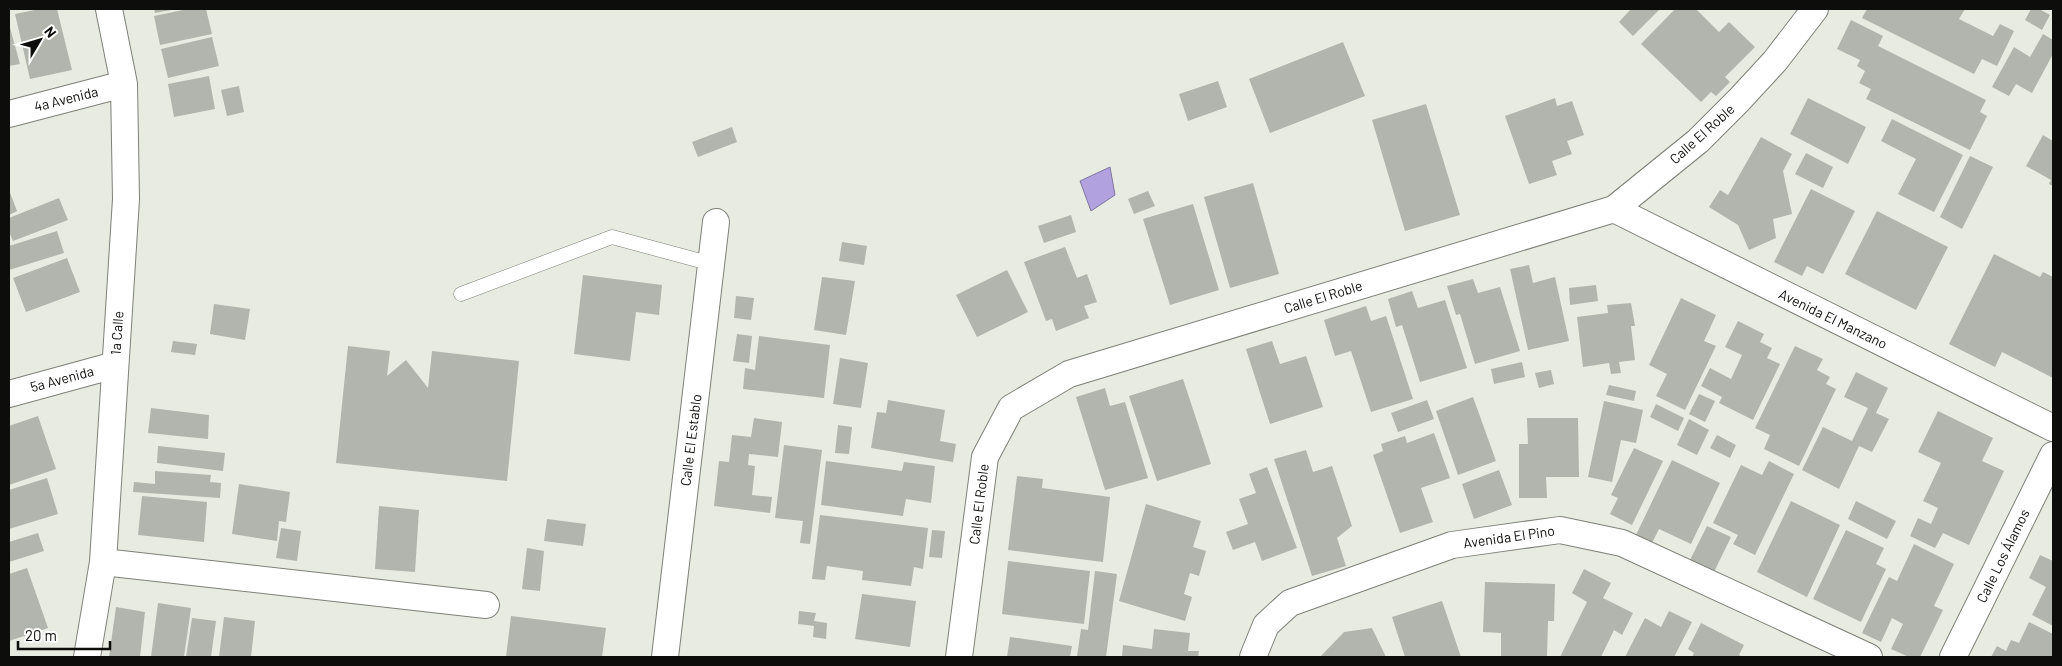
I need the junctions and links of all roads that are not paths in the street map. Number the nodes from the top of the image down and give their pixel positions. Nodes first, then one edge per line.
1 (109, 9) edge
2 (1815, 9) edge
3 (124, 84) junction
4 (9, 114) edge
5 (1614, 209) junction
6 (716, 222) dead end
7 (712, 264) junction
8 (461, 294) dead end
9 (115, 365) junction
10 (9, 394) edge
11 (2053, 428) edge
12 (2053, 455) edge
13 (103, 562) junction
14 (486, 605) dead end
15 (87, 657) edge
16 (665, 657) edge
17 (959, 657) edge
18 (1253, 657) edge
19 (1869, 657) edge
20 (1953, 657) edge

1 - 3 street, 1a Calle
2 - 5 street, Calle El Roble
3 - 4 street, 4a Avenida
3 - 9 street, 1a Calle
5 - 11 street, Avenida El Manzano
5 - 17 street, Calle El Roble
6 - 7 street, Calle El Establo
7 - 8 lane
7 - 16 street, Calle El Establo
9 - 10 street, 5a Avenida
9 - 13 street, 1a Calle
12 - 20 street, Calle Los Álamos
13 - 14 street
13 - 15 street, 1a Calle
18 - 19 street, Avenida El Pino

